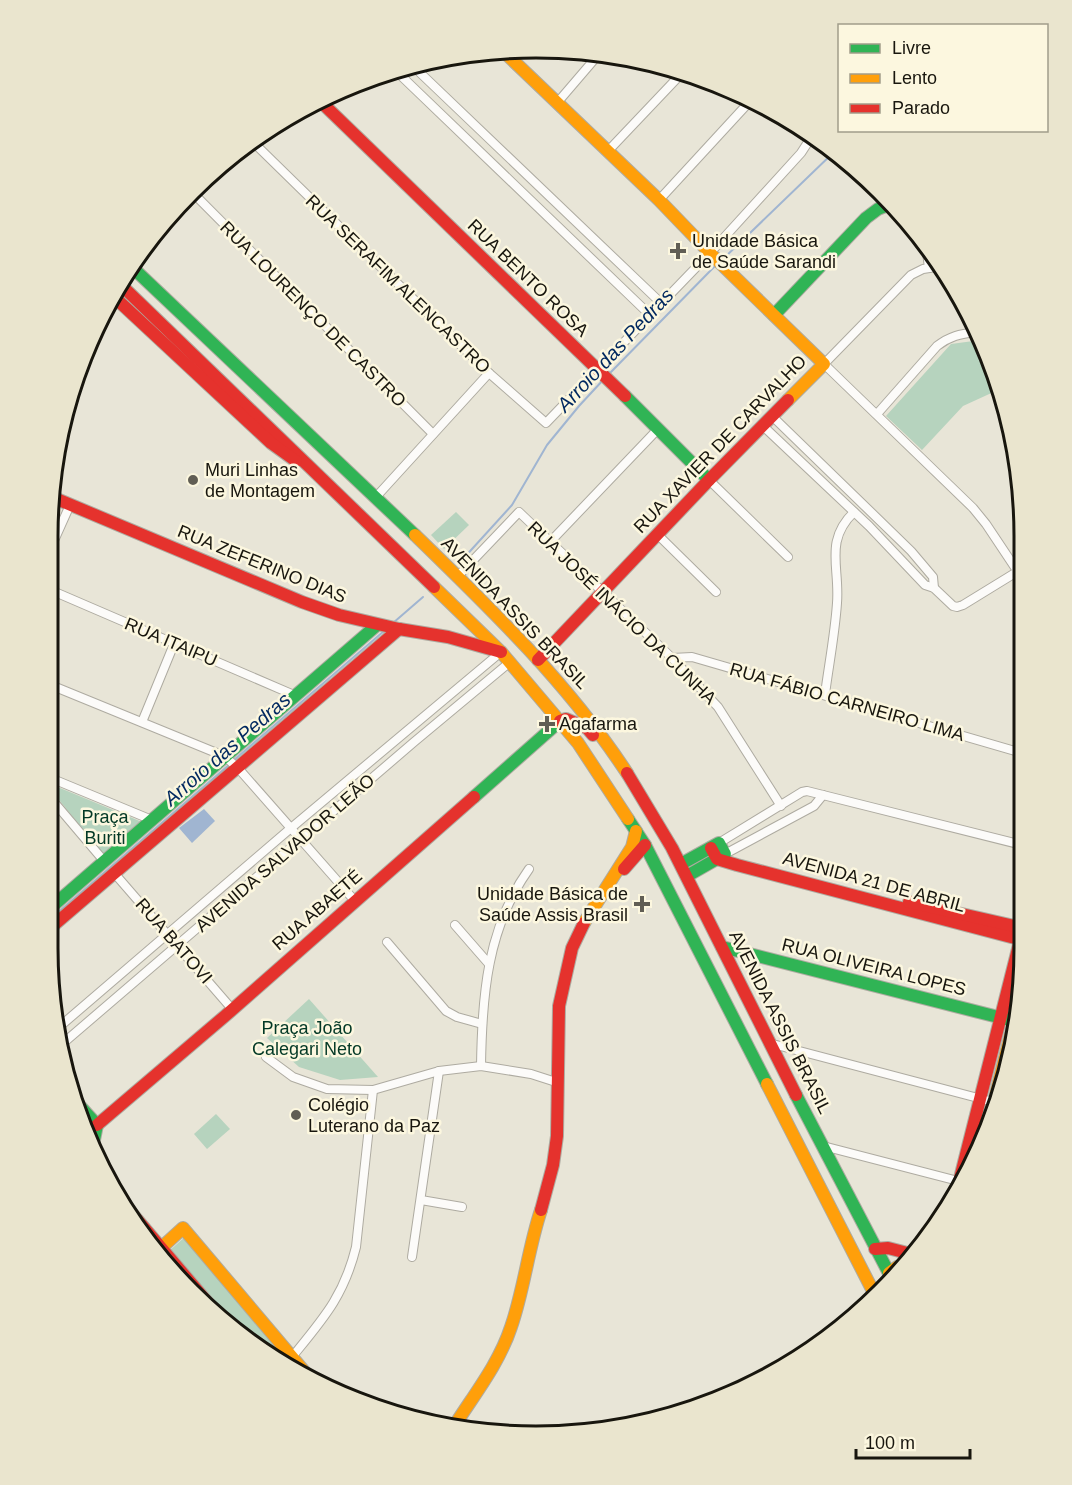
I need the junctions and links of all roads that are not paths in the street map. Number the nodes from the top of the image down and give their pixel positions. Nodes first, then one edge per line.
1 (513, 60) edge
2 (592, 62) edge
3 (420, 73) edge
4 (403, 78) edge
5 (676, 80) edge
6 (557, 103) junction
7 (327, 107) edge
8 (745, 107) edge
9 (807, 143) edge
10 (497, 147) junction
11 (259, 148) edge
12 (608, 151) junction
13 (487, 158) junction
14 (198, 198) edge
15 (659, 201) junction
16 (882, 207) edge
17 (711, 254) junction
18 (932, 268) edge
19 (138, 273) edge
20 (126, 290) edge
21 (120, 302) edge
22 (662, 303) junction
23 (650, 315) junction
24 (774, 315) junction
25 (968, 333) edge
26 (824, 364) junction
27 (599, 370) junction
28 (489, 373) junction
29 (877, 414) junction
30 (773, 417) junction
31 (763, 426) junction
32 (658, 429) junction
33 (433, 434) junction
34 (322, 479) junction
35 (709, 480) junction
36 (376, 497) junction
37 (60, 501) edge
38 (70, 505) junction
39 (854, 512) junction
40 (877, 517) junction
41 (869, 526) junction
42 (58, 531) edge
43 (657, 534) junction
44 (550, 543) junction
45 (911, 551) junction
46 (788, 557) dead end
47 (903, 560) junction
48 (1014, 564) edge
49 (1014, 574) edge
50 (458, 577) junction
51 (934, 588) junction
52 (602, 592) junction
53 (716, 592) dead end
54 (58, 593) edge
55 (388, 627) junction
56 (174, 644) junction
57 (501, 652) junction
58 (672, 658) junction
59 (538, 660) junction
60 (510, 662) junction
61 (58, 688) edge
62 (825, 694) junction
63 (294, 695) junction
64 (560, 721) junction
65 (142, 722) junction
66 (405, 732) junction
67 (414, 742) junction
68 (613, 751) junction
69 (1014, 751) edge
70 (230, 761) junction
71 (58, 781) edge
72 (823, 795) junction
73 (781, 806) junction
74 (58, 807) edge
75 (651, 811) junction
76 (152, 820) junction
77 (291, 828) junction
78 (636, 831) junction
79 (301, 839) junction
80 (1014, 843) edge
81 (645, 845) junction
82 (718, 851) junction
83 (104, 861) junction
84 (681, 864) junction
85 (529, 869) dead end
86 (114, 874) junction
87 (687, 876) junction
88 (599, 896) junction
89 (58, 900) edge
90 (355, 901) junction
91 (58, 922) edge
92 (455, 925) dead end
93 (688, 927) junction
94 (1014, 932) edge
95 (168, 934) junction
96 (387, 942) dead end
97 (178, 945) junction
98 (722, 947) junction
99 (489, 964) junction
100 (1013, 972) edge
101 (232, 1009) junction
102 (1001, 1018) junction
103 (1008, 1020) edge
104 (65, 1022) edge
105 (482, 1024) junction
106 (68, 1039) edge
107 (769, 1043) junction
108 (266, 1057) dead end
109 (481, 1066) junction
110 (439, 1071) junction
111 (559, 1083) junction
112 (373, 1090) junction
113 (981, 1099) junction
114 (988, 1100) edge
115 (91, 1120) edge
116 (97, 1125) junction
117 (96, 1134) edge
118 (823, 1146) junction
119 (967, 1153) edge
120 (952, 1184) edge
121 (420, 1200) junction
122 (462, 1207) dead end
123 (163, 1247) edge
124 (875, 1249) junction
125 (905, 1252) edge
126 (412, 1257) dead end
127 (863, 1271) junction
128 (888, 1272) edge
129 (872, 1289) edge
130 (283, 1354) edge
131 (290, 1358) edge
132 (458, 1419) edge

1 - 6 street
2 - 6 street
3 - 10 street
4 - 13 street
5 - 12 street
6 - 12 street
7 - 27 street, RUA BENTO ROSA
8 - 15 street
9 - 17 street
10 - 13 street
10 - 22 street
11 - 28 street, RUA SERAFIM ALENCASTRO
12 - 15 street
13 - 23 street
14 - 33 street, RUA LOURENÇO DE CASTRO
15 - 17 street
16 - 24 street
17 - 22 street
17 - 24 street
18 - 26 street, RUA XAVIER DE CARVALHO
19 - 36 street, AVENIDA ASSIS BRASIL
20 - 34 street, AVENIDA ASSIS BRASIL
21 - 34 street, AVENIDA ASSIS BRASIL
22 - 23 street
23 - 27 street
24 - 26 street
25 - 29 street
26 - 29 street
26 - 30 street, RUA XAVIER DE CARVALHO
27 - 28 street, RUA SERAFIM ALENCASTRO
27 - 32 street, RUA BENTO ROSA
28 - 33 street
29 - 48 street
30 - 31 street, RUA XAVIER DE CARVALHO
30 - 40 street
31 - 35 street, RUA XAVIER DE CARVALHO
31 - 39 street
32 - 35 street, RUA BENTO ROSA
32 - 44 street
33 - 36 street
34 - 57 street, AVENIDA ASSIS BRASIL
35 - 43 street, RUA XAVIER DE CARVALHO
35 - 46 street, RUA BENTO ROSA
36 - 50 street, AVENIDA ASSIS BRASIL
37 - 38 street, RUA ZEFERINO DIAS
38 - 42 street
38 - 55 street, RUA ZEFERINO DIAS
39 - 41 street
39 - 62 street
40 - 41 street
40 - 45 street
41 - 47 street
43 - 52 street, RUA XAVIER DE CARVALHO
43 - 53 street
44 - 50 street, RUA JOSÉ INÁCIO DA CUNHA
44 - 52 street, RUA JOSÉ INÁCIO DA CUNHA
45 - 47 street
45 - 51 street
47 - 51 street
49 - 51 street
50 - 59 street, AVENIDA ASSIS BRASIL
52 - 58 street, RUA JOSÉ INÁCIO DA CUNHA
52 - 59 street, RUA XAVIER DE CARVALHO
54 - 56 street, RUA ITAIPU
55 - 57 street, RUA ZEFERINO DIAS
55 - 63 street
55 - 70 street
56 - 63 street, RUA ITAIPU
56 - 65 street
57 - 59 street, RUA ZEFERINO DIAS
57 - 60 street, AVENIDA ASSIS BRASIL
57 - 66 street, AVENIDA SALVADOR LEÃO
58 - 62 street, RUA FÁBIO CARNEIRO LIMA
58 - 73 street, RUA JOSÉ INÁCIO DA CUNHA
59 - 68 street, AVENIDA ASSIS BRASIL
60 - 64 street, AVENIDA ASSIS BRASIL
60 - 67 street, AVENIDA SALVADOR LEÃO
61 - 65 street
62 - 69 street, RUA FÁBIO CARNEIRO LIMA
63 - 70 street
64 - 68 street
64 - 78 street, AVENIDA ASSIS BRASIL
64 - 90 street, RUA ABAETÉ
65 - 70 street
66 - 67 street
66 - 77 street, AVENIDA SALVADOR LEÃO
67 - 79 street, AVENIDA SALVADOR LEÃO
68 - 75 street, AVENIDA ASSIS BRASIL
70 - 76 street
70 - 77 street
70 - 86 street
71 - 76 street
72 - 73 street
72 - 80 street
72 - 82 street
73 - 82 street
74 - 83 street
75 - 81 street
75 - 84 street, AVENIDA ASSIS BRASIL
76 - 83 street
77 - 79 street
77 - 95 street, AVENIDA SALVADOR LEÃO
78 - 81 street, AVENIDA ASSIS BRASIL
78 - 88 street
79 - 90 street
79 - 97 street, AVENIDA SALVADOR LEÃO
81 - 88 street
81 - 93 street, AVENIDA ASSIS BRASIL
82 - 84 street
82 - 87 street
82 - 94 street, AVENIDA 21 DE ABRIL
83 - 89 street
84 - 87 street, AVENIDA ASSIS BRASIL
85 - 99 street
86 - 91 street
86 - 95 street, RUA BATOVI
87 - 98 street, AVENIDA ASSIS BRASIL
88 - 111 street
90 - 101 street, RUA ABAETÉ
92 - 99 street
93 - 98 street, RUA OLIVEIRA LOPES
93 - 127 street, AVENIDA ASSIS BRASIL
95 - 97 street, RUA BATOVI
95 - 104 street, AVENIDA SALVADOR LEÃO
96 - 105 street
97 - 101 street, RUA BATOVI
97 - 106 street, AVENIDA SALVADOR LEÃO
98 - 102 street, RUA OLIVEIRA LOPES
98 - 107 street, AVENIDA ASSIS BRASIL
99 - 105 street
100 - 102 street
101 - 116 street, RUA ABAETÉ
102 - 103 street, RUA OLIVEIRA LOPES
102 - 113 street
105 - 109 street
107 - 113 street
107 - 118 street, AVENIDA ASSIS BRASIL
108 - 112 street
109 - 110 street
109 - 111 street
110 - 112 street
110 - 121 street
111 - 132 street
112 - 131 street
113 - 114 street
113 - 119 street
115 - 116 street
116 - 117 street
118 - 120 street
118 - 124 street, AVENIDA ASSIS BRASIL
121 - 122 street
121 - 126 street
123 - 130 street
124 - 125 street
124 - 127 street
124 - 128 street, AVENIDA ASSIS BRASIL
127 - 129 street, AVENIDA ASSIS BRASIL

